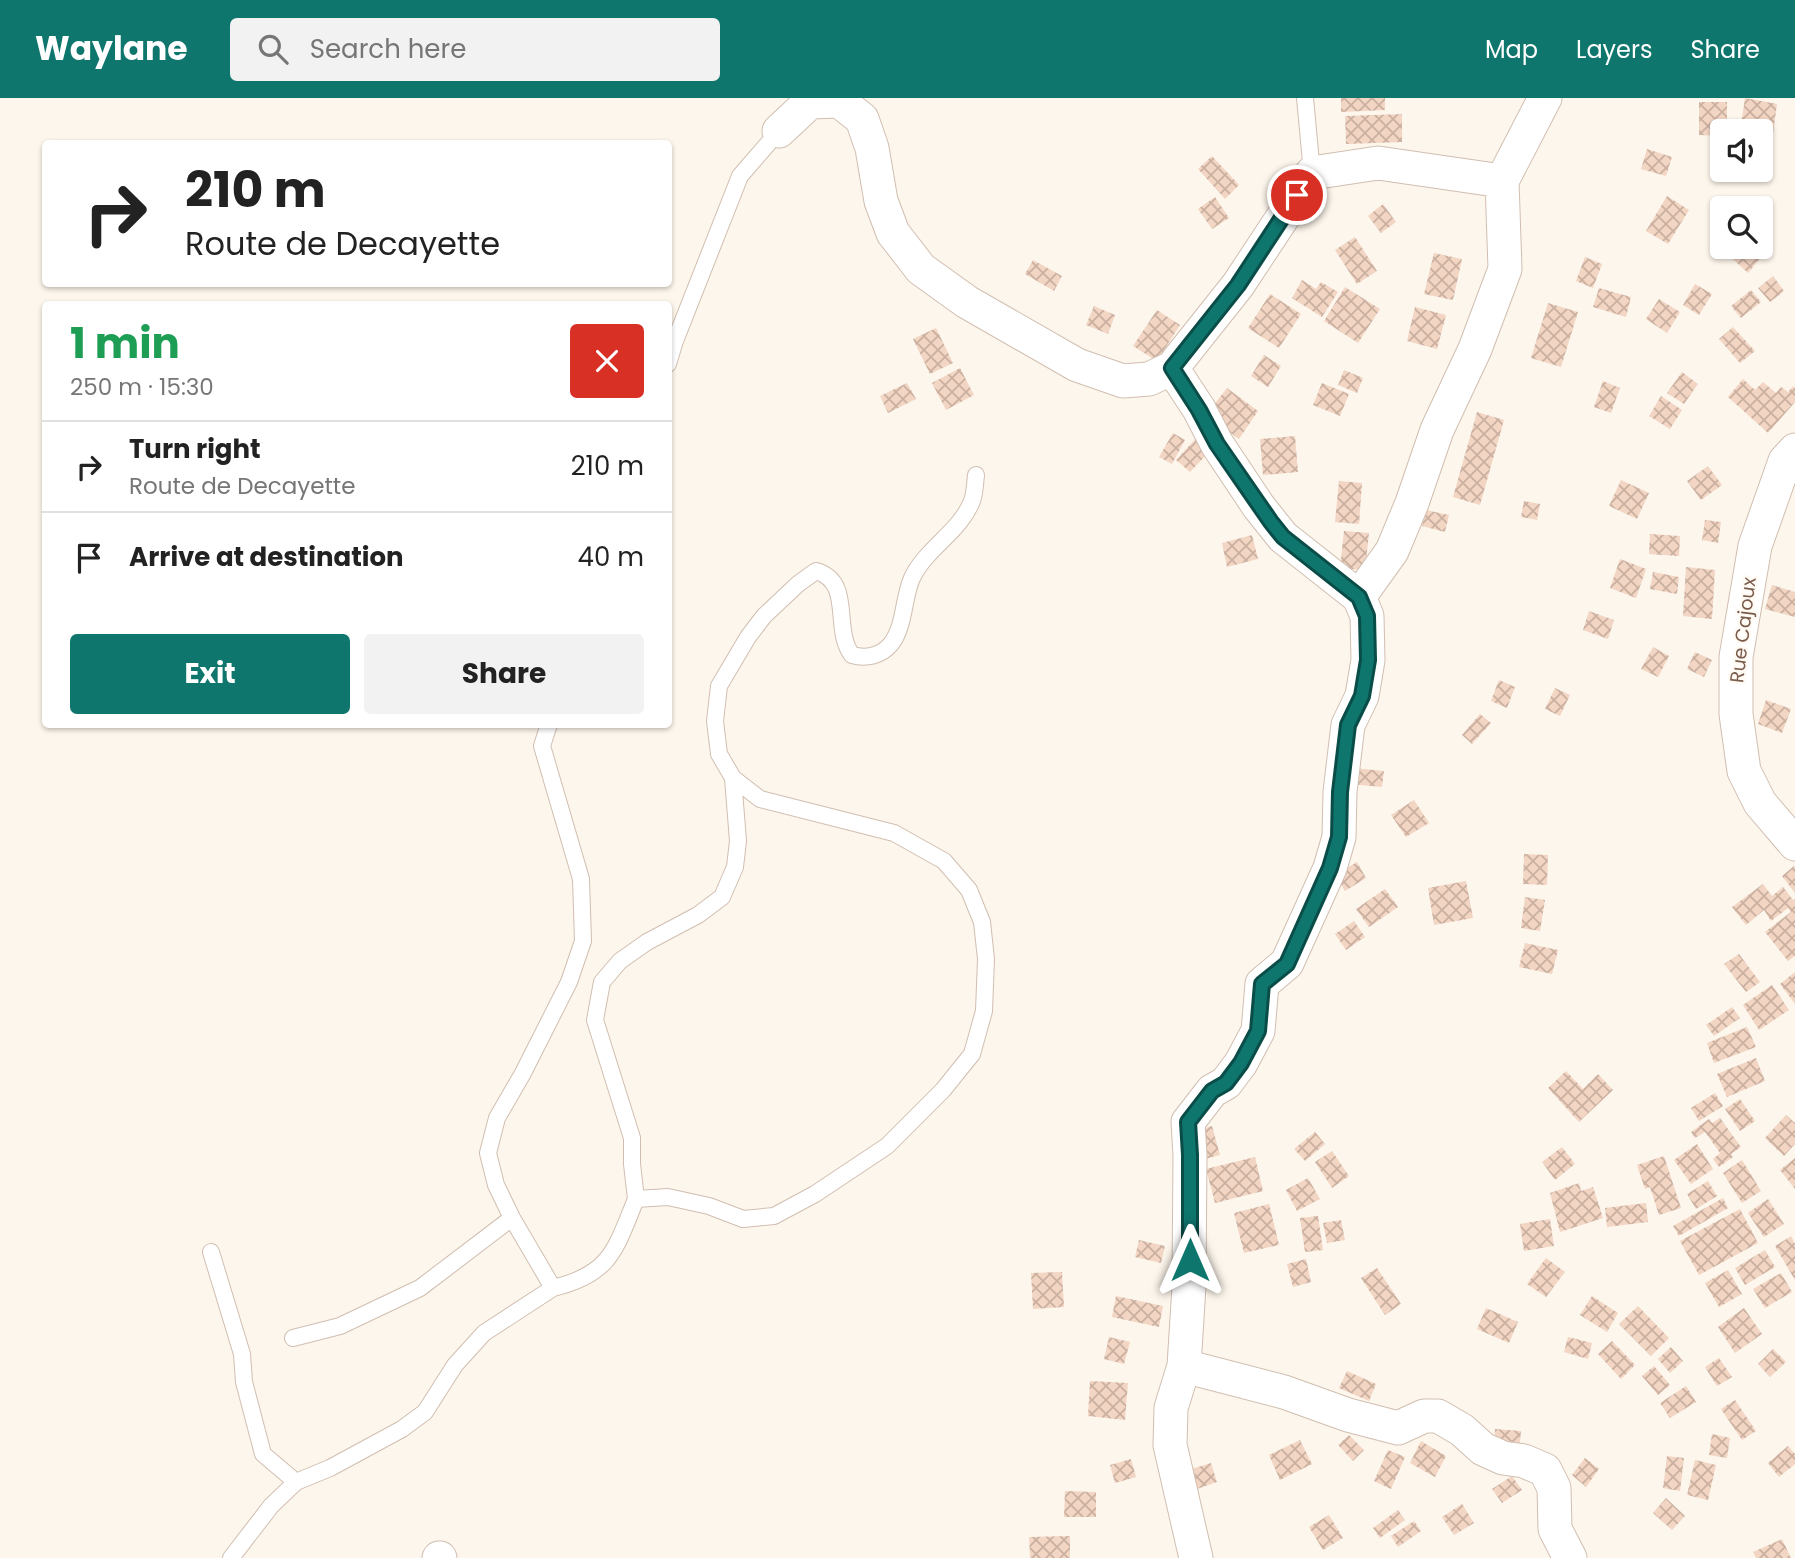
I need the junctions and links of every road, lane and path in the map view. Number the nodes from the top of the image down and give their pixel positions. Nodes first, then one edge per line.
1 (1305, 98) edge
2 (1545, 98) edge
3 (779, 131) joint
4 (1312, 173) junction
5 (1502, 181) junction
6 (672, 351) edge
7 (1172, 368) junction
8 (1795, 450) edge
9 (976, 475) dead end
10 (1359, 597) junction
11 (548, 728) edge
12 (733, 778) junction
13 (1795, 844) edge
14 (636, 1199) junction
15 (512, 1218) junction
16 (211, 1252) dead end
17 (553, 1288) junction
18 (292, 1338) dead end
19 (1184, 1366) junction
20 (296, 1482) junction
21 (1198, 1557) edge
22 (232, 1558) edge
23 (1570, 1558) edge

1 - 4 lane
2 - 5 street
3 - 6 lane
3 - 7 street
4 - 5 street
4 - 7 street
5 - 10 street
7 - 10 street
8 - 13 street, Rue Cajoux
9 - 12 lane
10 - 19 street
11 - 15 lane
12 - 14 lane
12 - 14 lane
14 - 17 lane
15 - 17 lane
15 - 18 lane
16 - 20 lane
17 - 20 lane
19 - 21 street
19 - 23 street
20 - 22 lane

